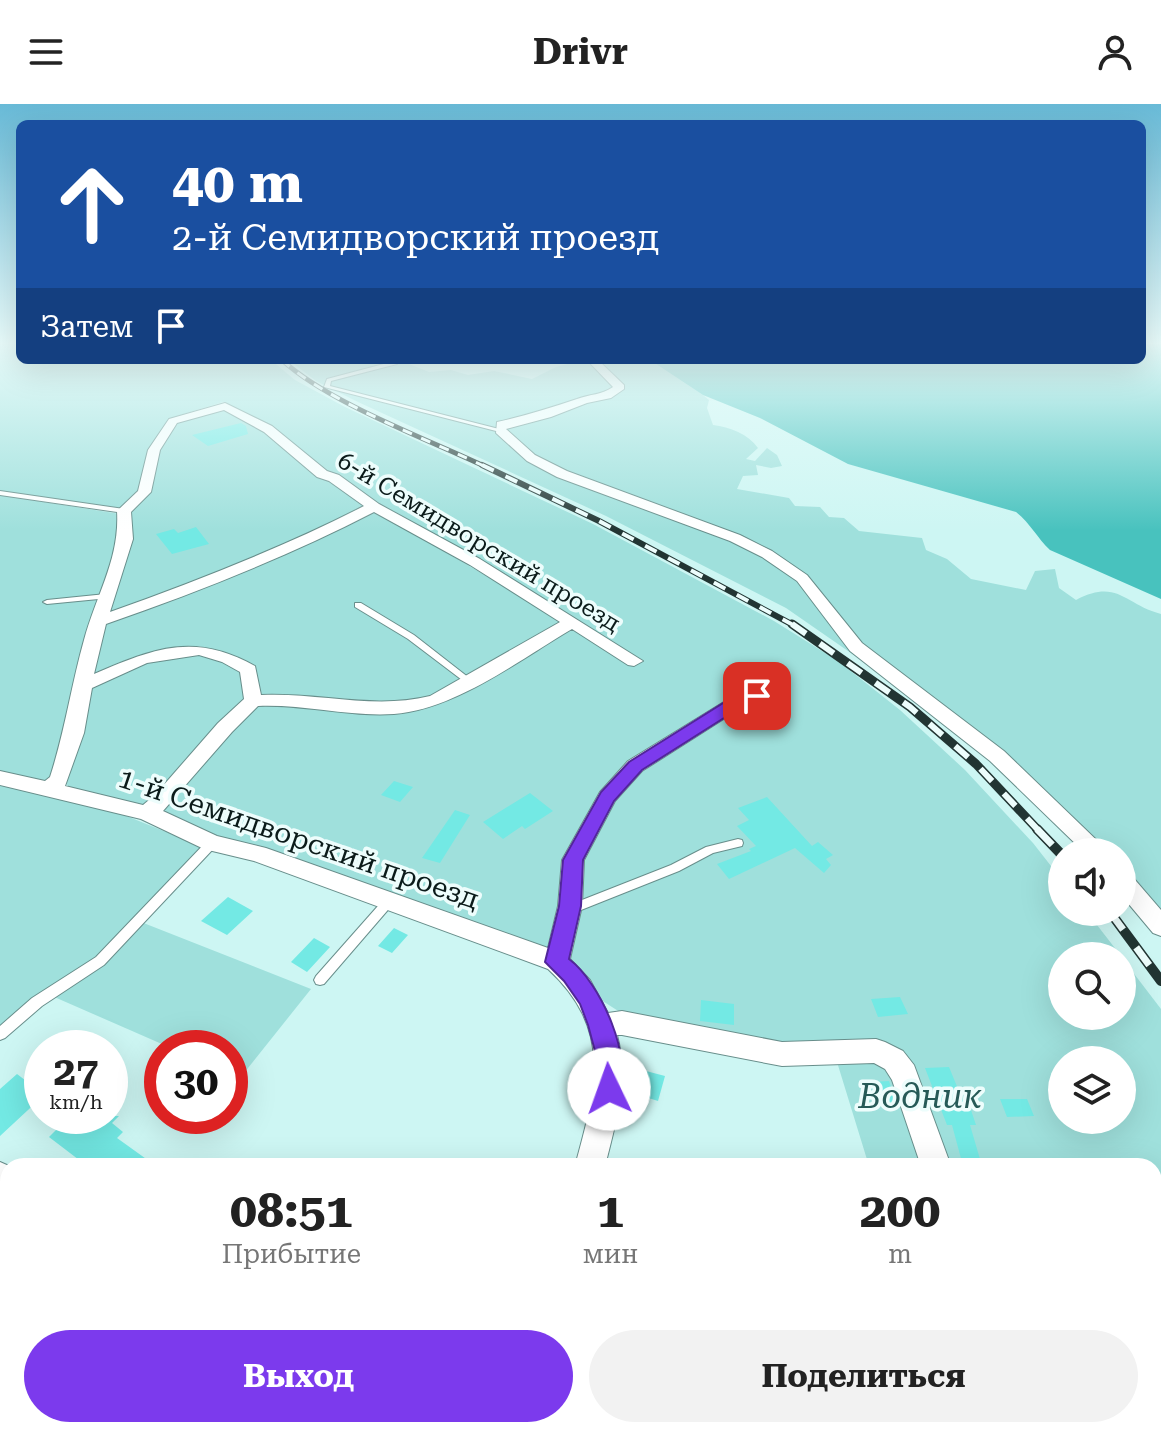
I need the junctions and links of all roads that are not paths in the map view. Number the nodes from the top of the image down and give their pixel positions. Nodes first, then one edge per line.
1 (224, 406) edge
2 (225, 406) edge
3 (404, 406) edge
4 (569, 406) edge
5 (500, 430) junction
6 (0, 493) edge
7 (374, 507) junction
8 (124, 511) junction
9 (106, 596) junction
10 (47, 602) dead end
11 (358, 605) dead end
12 (99, 621) junction
13 (571, 623) junction
14 (634, 661) dead end
15 (469, 681) junction
16 (82, 686) junction
17 (780, 688) dead end
18 (253, 701) junction
19 (0, 778) edge
20 (50, 788) junction
21 (147, 813) junction
22 (1083, 838) edge
23 (212, 843) junction
24 (738, 843) dead end
25 (1136, 897) edge
26 (389, 901) junction
27 (570, 906) junction
28 (1161, 926) edge
29 (564, 968) junction
30 (320, 980) dead end
31 (600, 1025) junction
32 (0, 1034) edge
33 (592, 1158) edge
34 (933, 1158) edge

1 - 8 street, 6-й Семидворский проезд
2 - 7 street, 6-й Семидворский проезд
3 - 5 lane
4 - 5 street
5 - 22 street
6 - 8 lane
7 - 12 street
7 - 13 street, 6-й Семидворский проезд
8 - 9 street
9 - 10 lane
9 - 12 street
11 - 15 lane
12 - 16 street
13 - 14 street, 6-й Семидворский проезд
13 - 15 street
15 - 18 street
16 - 18 street
16 - 20 street
17 - 27 street
18 - 21 street
19 - 20 street, 1-й Семидворский проезд
20 - 21 street, 1-й Семидворский проезд
21 - 23 street, 1-й Семидворский проезд
23 - 26 street, 1-й Семидворский проезд
23 - 32 lane
24 - 27 lane
25 - 28 street
26 - 29 street, 1-й Семидворский проезд
26 - 30 lane
27 - 29 street
29 - 31 street
31 - 33 street
31 - 34 street

